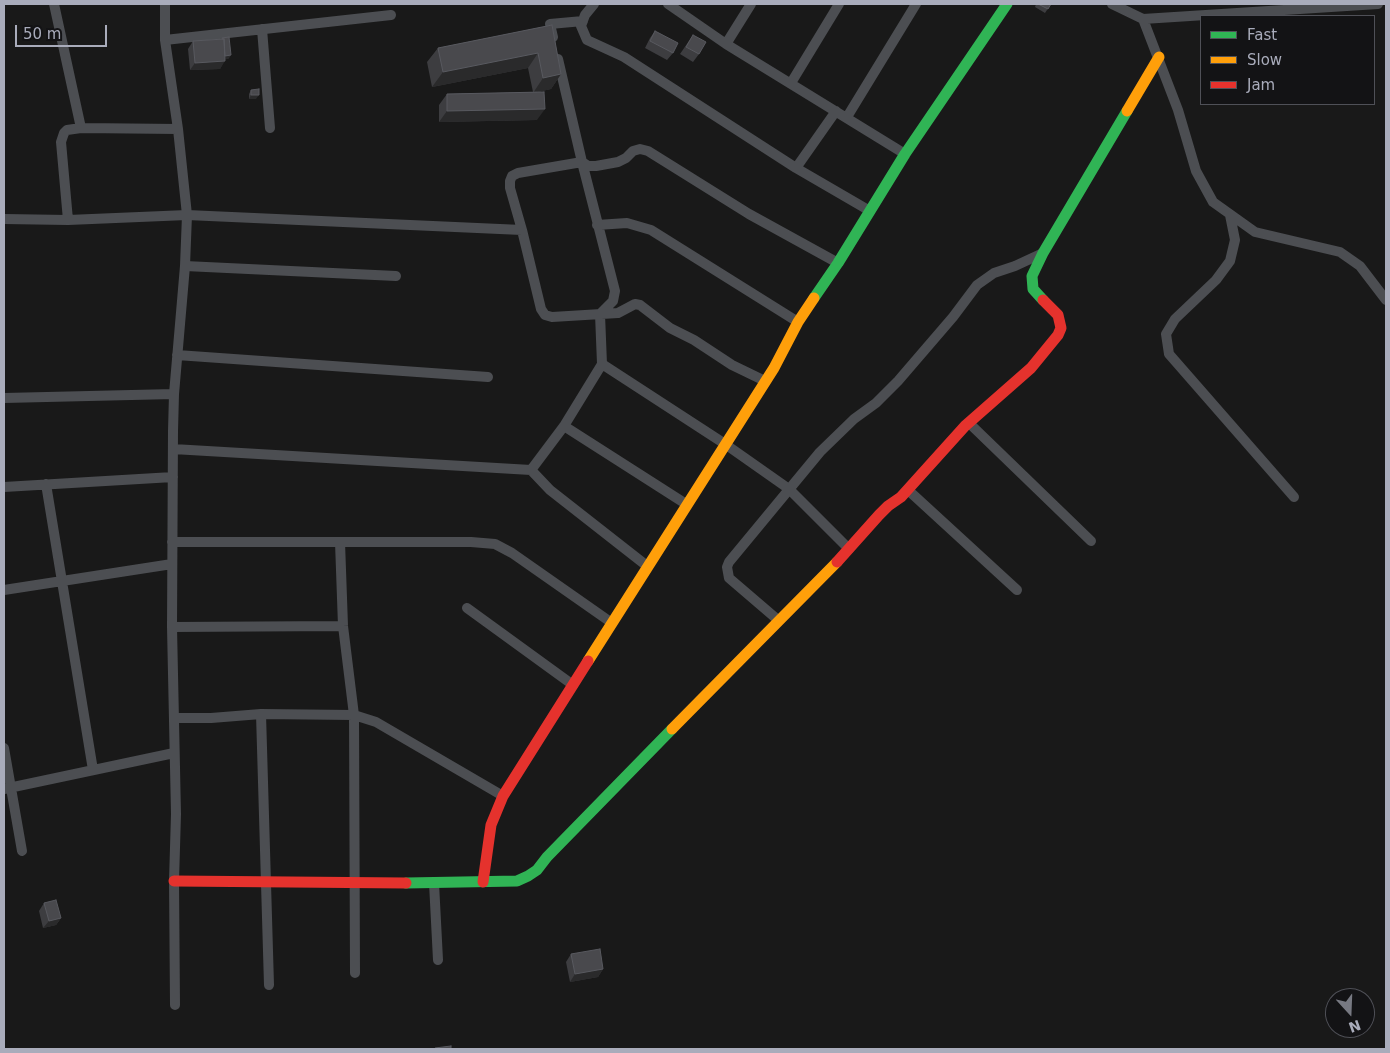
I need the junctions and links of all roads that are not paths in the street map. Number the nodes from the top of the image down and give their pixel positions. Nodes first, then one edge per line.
1 (54, 4) edge
2 (165, 4) edge
3 (594, 4) edge
4 (668, 4) edge
5 (751, 4) edge
6 (839, 4) edge
7 (916, 4) edge
8 (1007, 4) edge
9 (1112, 4) edge
10 (1378, 4) edge
11 (391, 15) dead end
12 (1200, 15) edge
13 (1206, 15) edge
14 (1144, 19) junction
15 (583, 21) junction
16 (262, 29) junction
17 (165, 40) junction
18 (726, 44) junction
19 (1159, 57) junction
20 (791, 83) junction
21 (836, 111) junction
22 (847, 117) junction
23 (81, 128) junction
24 (270, 128) dead end
25 (178, 129) junction
26 (905, 154) junction
27 (582, 162) junction
28 (796, 168) junction
29 (870, 211) junction
30 (1230, 214) junction
31 (187, 215) junction
32 (4, 219) edge
33 (68, 220) junction
34 (597, 225) junction
35 (522, 230) junction
36 (1042, 252) junction
37 (838, 263) junction
38 (185, 266) junction
39 (396, 276) dead end
40 (1386, 300) edge
41 (600, 314) junction
42 (798, 322) junction
43 (177, 355) junction
44 (602, 364) junction
45 (488, 377) dead end
46 (765, 382) junction
47 (174, 394) junction
48 (4, 398) edge
49 (969, 423) junction
50 (564, 426) junction
51 (725, 444) junction
52 (173, 449) junction
53 (531, 470) junction
54 (172, 477) junction
55 (46, 484) junction
56 (4, 487) edge
57 (789, 489) junction
58 (908, 490) junction
59 (1294, 496) dead end
60 (686, 504) junction
61 (1091, 540) dead end
62 (172, 542) junction
63 (340, 542) junction
64 (849, 549) junction
65 (172, 564) junction
66 (647, 566) junction
67 (62, 581) junction
68 (4, 590) edge
69 (1017, 590) dead end
70 (467, 608) dead end
71 (778, 620) junction
72 (612, 623) junction
73 (343, 626) junction
74 (172, 627) junction
75 (572, 685) junction
76 (261, 714) junction
77 (354, 715) junction
78 (174, 718) junction
79 (4, 748) edge
80 (174, 753) junction
81 (93, 770) junction
82 (8, 788) edge
83 (503, 796) junction
84 (22, 851) dead end
85 (174, 881) junction
86 (266, 882) junction
87 (483, 882) junction
88 (355, 883) junction
89 (434, 883) junction
90 (438, 960) dead end
91 (355, 973) dead end
92 (269, 985) dead end
93 (174, 1005) dead end

1 - 23 street
2 - 17 street
3 - 15 street
4 - 18 street
5 - 18 street
6 - 20 street
7 - 22 street
8 - 26 street
9 - 14 street
10 - 13 street
11 - 16 street
12 - 14 street
14 - 19 street
15 - 27 street
15 - 28 street
16 - 17 street
16 - 24 street
17 - 25 street
18 - 20 street
19 - 30 street
19 - 36 street
20 - 21 street
21 - 22 street
21 - 28 street
22 - 26 street
23 - 25 street
23 - 33 street
25 - 31 street
26 - 29 street
27 - 34 street
27 - 35 street
27 - 37 street
28 - 29 street
29 - 37 street
30 - 40 street
30 - 59 street
31 - 33 street
31 - 35 street
31 - 38 street
32 - 33 street
34 - 41 street
34 - 42 street
35 - 41 street
36 - 49 street
36 - 57 street
37 - 42 street
38 - 39 street
38 - 43 street
41 - 44 street
41 - 46 street
42 - 46 street
43 - 45 street
43 - 47 street
44 - 50 street
44 - 51 street
46 - 51 street
47 - 48 street
47 - 52 street
49 - 58 street
49 - 61 street
50 - 53 street
50 - 60 street
51 - 57 street
51 - 60 street
52 - 53 street
52 - 54 street
53 - 66 street
54 - 55 street
54 - 62 street
55 - 56 street
55 - 67 street
57 - 64 street
57 - 71 street
58 - 64 street
58 - 69 street
60 - 66 street
62 - 63 street
62 - 65 street
63 - 72 street
63 - 73 street
64 - 71 street
65 - 67 street
65 - 74 street
66 - 72 street
67 - 68 street
67 - 81 street
70 - 75 street
71 - 87 street
72 - 75 street
73 - 74 street
73 - 77 street
74 - 78 street
75 - 83 street
76 - 77 street
76 - 78 street
76 - 86 street
77 - 83 street
77 - 88 street
78 - 80 street
79 - 82 street
80 - 81 street
80 - 85 street
81 - 82 street
82 - 84 street
83 - 87 street
85 - 86 street
85 - 93 street
86 - 88 street
86 - 92 street
87 - 89 street
88 - 89 street
88 - 91 street
89 - 90 street

